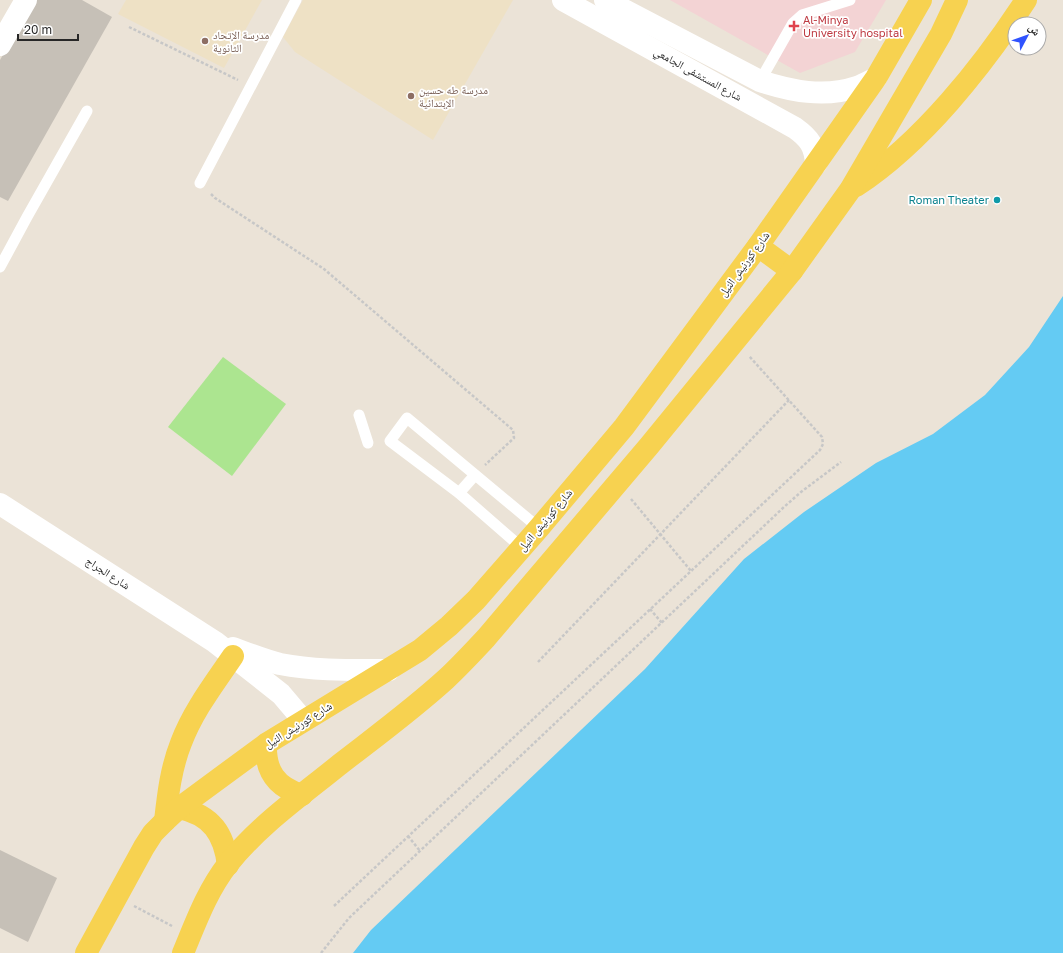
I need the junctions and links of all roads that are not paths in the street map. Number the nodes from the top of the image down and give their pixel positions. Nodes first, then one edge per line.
1 (26, 0) edge
2 (296, 0) edge
3 (563, 0) edge
4 (605, 0) edge
5 (850, 0) edge
6 (921, 0) edge
7 (957, 0) edge
8 (1021, 3) edge
9 (2, 38) edge
10 (876, 78) junction
11 (760, 81) junction
12 (87, 111) dead end
13 (816, 164) junction
14 (200, 183) road end
15 (850, 190) junction
16 (758, 246) junction
17 (0, 267) edge
18 (792, 271) junction
19 (359, 415) dead end
20 (368, 443) dead end
21 (475, 475) junction
22 (460, 493) junction
23 (0, 504) edge
24 (539, 528) junction
25 (522, 548) junction
26 (215, 642) junction
27 (233, 656) junction
28 (389, 670) junction
29 (303, 720) junction
30 (266, 744) junction
31 (302, 795) junction
32 (172, 814) junction
33 (228, 865) junction
34 (186, 945) edge
35 (86, 953) edge

1 - 9 main road
2 - 14 lane
3 - 13 main road, شارع المستشفى الجامعي
4 - 11 main road, شارع المستشفى الجامعي
5 - 11 lane
6 - 10 main road, شارع كورنيش النيل
7 - 15 main road
8 - 15 main road
10 - 11 main road, شارع المستشفى الجامعي
10 - 13 main road, شارع كورنيش النيل
12 - 17 lane
13 - 16 main road, شارع كورنيش النيل
15 - 18 main road
16 - 18 main road
16 - 24 main road, شارع كورنيش النيل
18 - 31 main road
19 - 20 lane
21 - 22 lane
21 - 22 lane
21 - 24 lane
22 - 25 lane
23 - 26 main road, شارع الجراج
24 - 25 main road, شارع كورنيش النيل
25 - 28 main road, شارع كورنيش النيل
26 - 27 main road, شارع الجراج
26 - 28 main road, شارع الجراج
27 - 29 main road, شارع الجراج
27 - 32 main road
28 - 29 main road, شارع كورنيش النيل
29 - 30 main road, شارع كورنيش النيل
30 - 31 main road
30 - 32 main road, شارع كورنيش النيل
31 - 33 main road
32 - 33 main road
32 - 35 main road, شارع كورنيش النيل
33 - 34 main road

